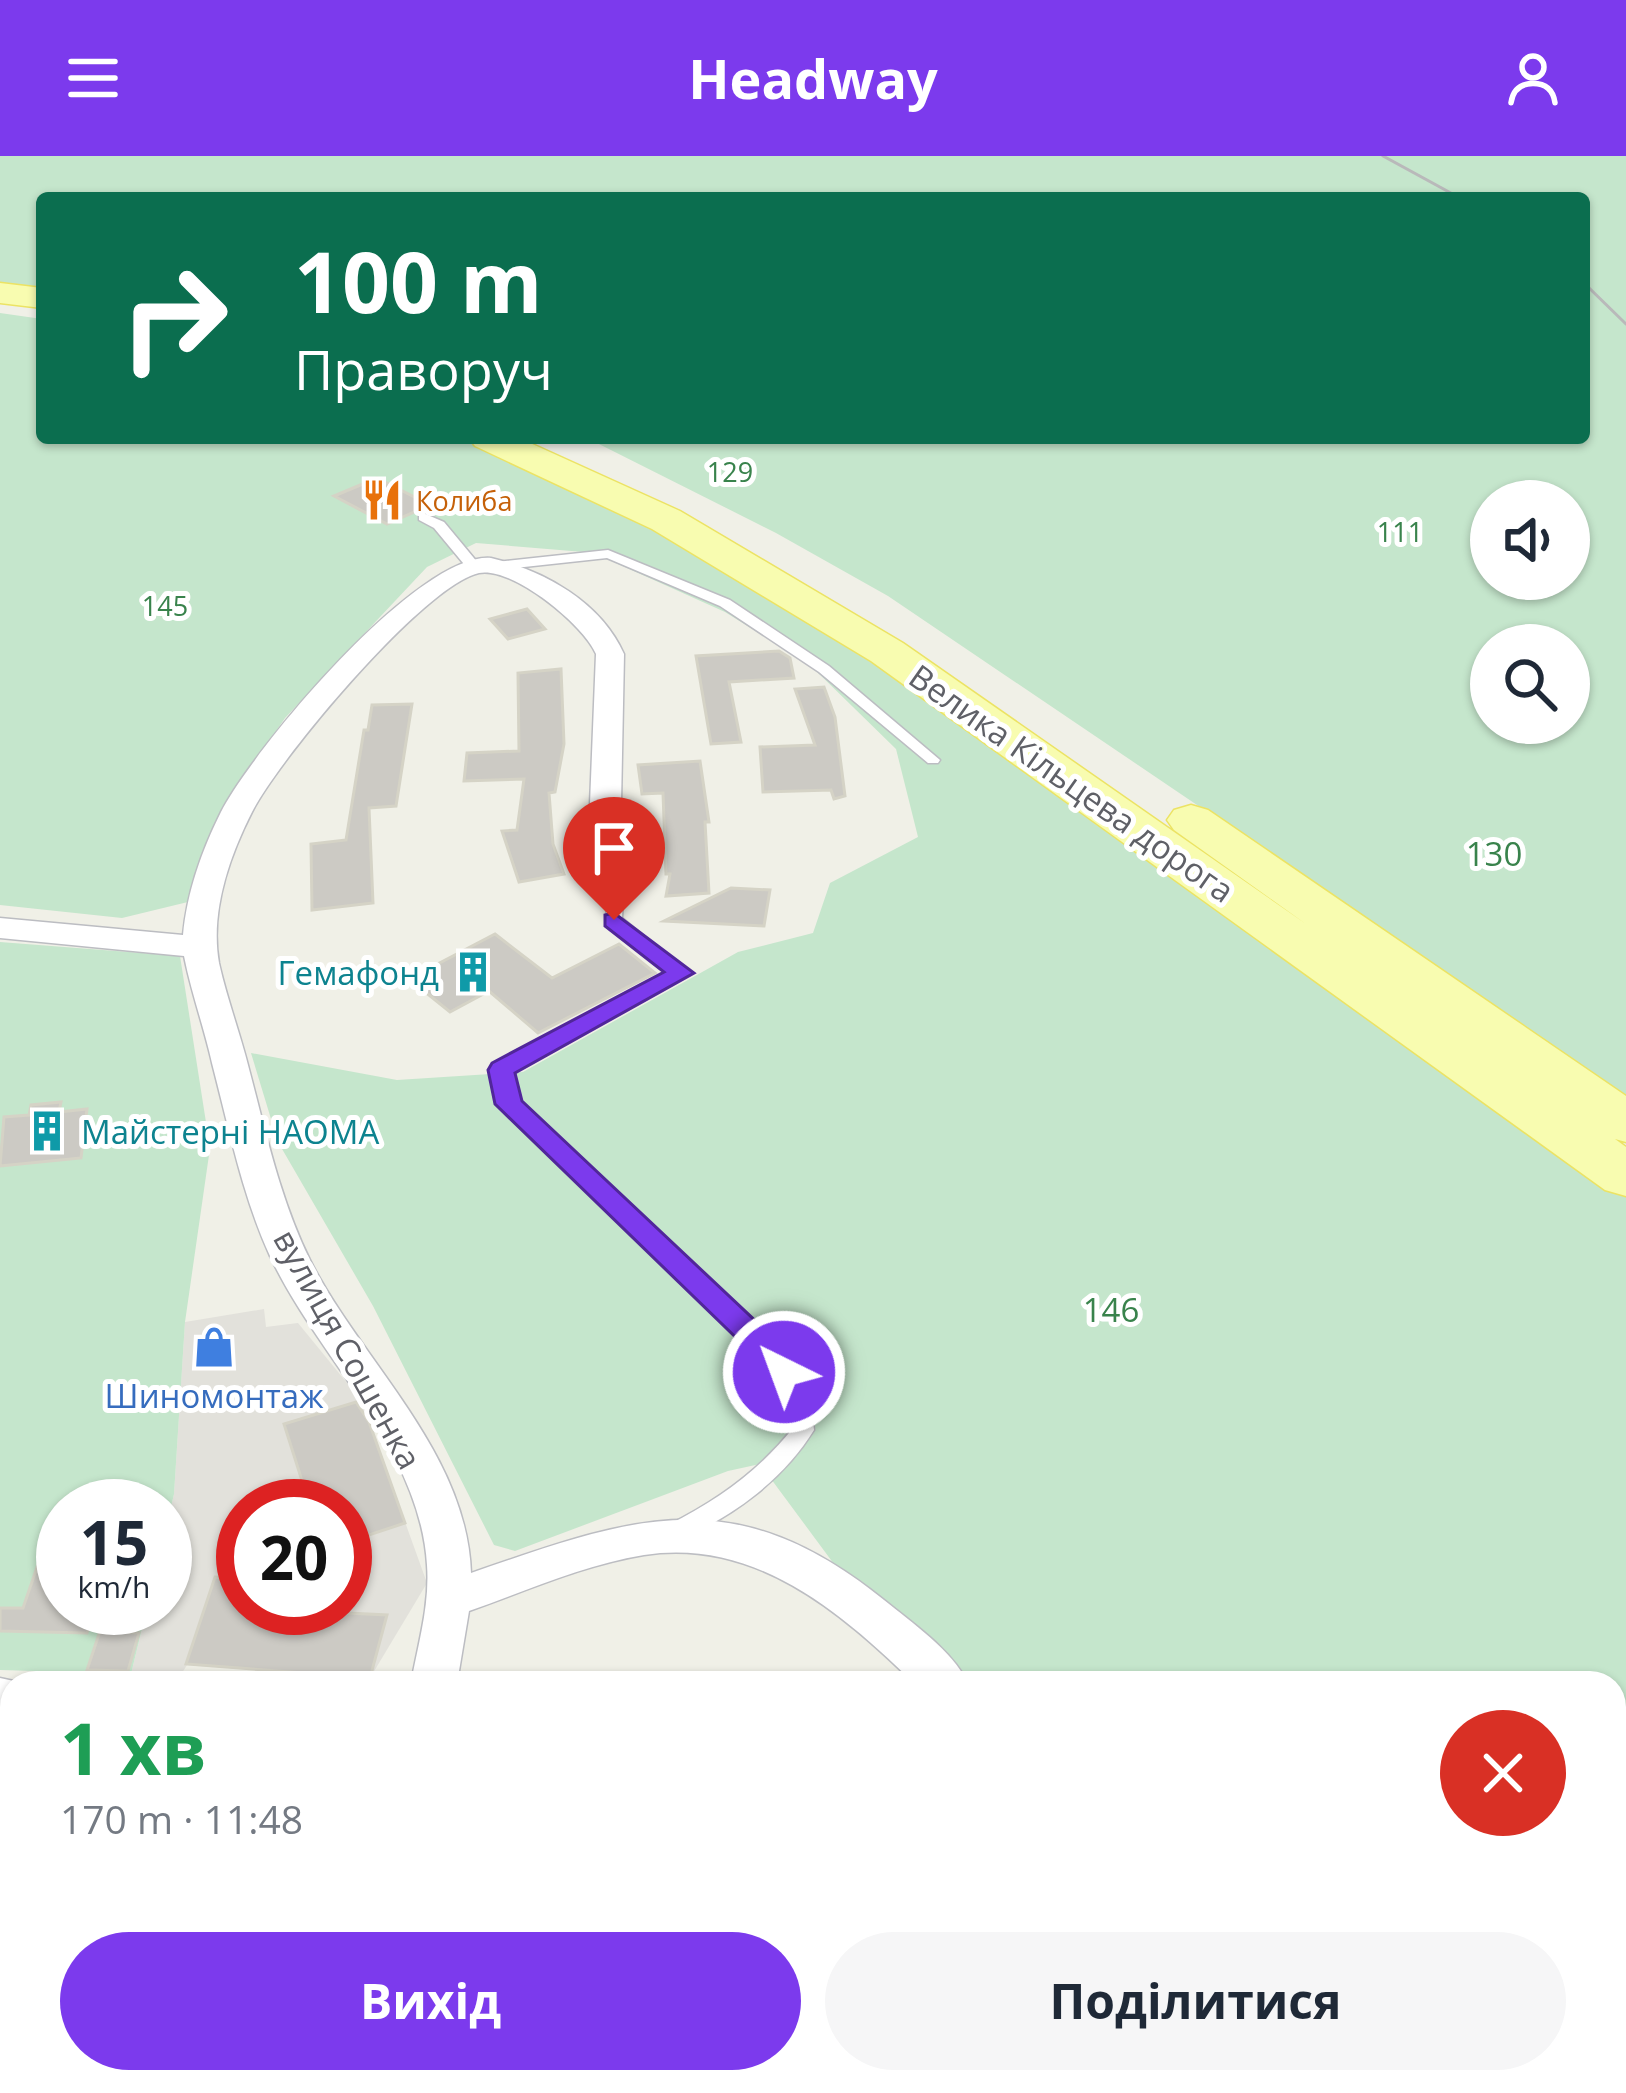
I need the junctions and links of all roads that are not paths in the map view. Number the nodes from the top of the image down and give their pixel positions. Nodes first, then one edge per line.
1 (0, 292) edge
2 (36, 297) edge
3 (0, 313) edge
4 (36, 318) edge
5 (501, 444) edge
6 (573, 444) edge
7 (423, 517) dead end
8 (485, 566) junction
9 (933, 760) dead end
10 (616, 878) joint
11 (0, 928) edge
12 (200, 947) junction
13 (1626, 1123) edge
14 (1626, 1176) edge
15 (667, 1535) junction
16 (448, 1599) junction
17 (436, 1671) edge
18 (933, 1671) edge

1 - 2 main road
3 - 4 main road
5 - 14 main road, Велика Кільцева дорога
6 - 13 main road, Велика Кільцева дорога
7 - 8 lane
8 - 9 lane
8 - 10 street
8 - 12 street
10 - 15 lane
11 - 12 street
12 - 16 street, вулиця Сошенка
15 - 16 street
15 - 18 street
16 - 17 street, вулиця Сошенка

